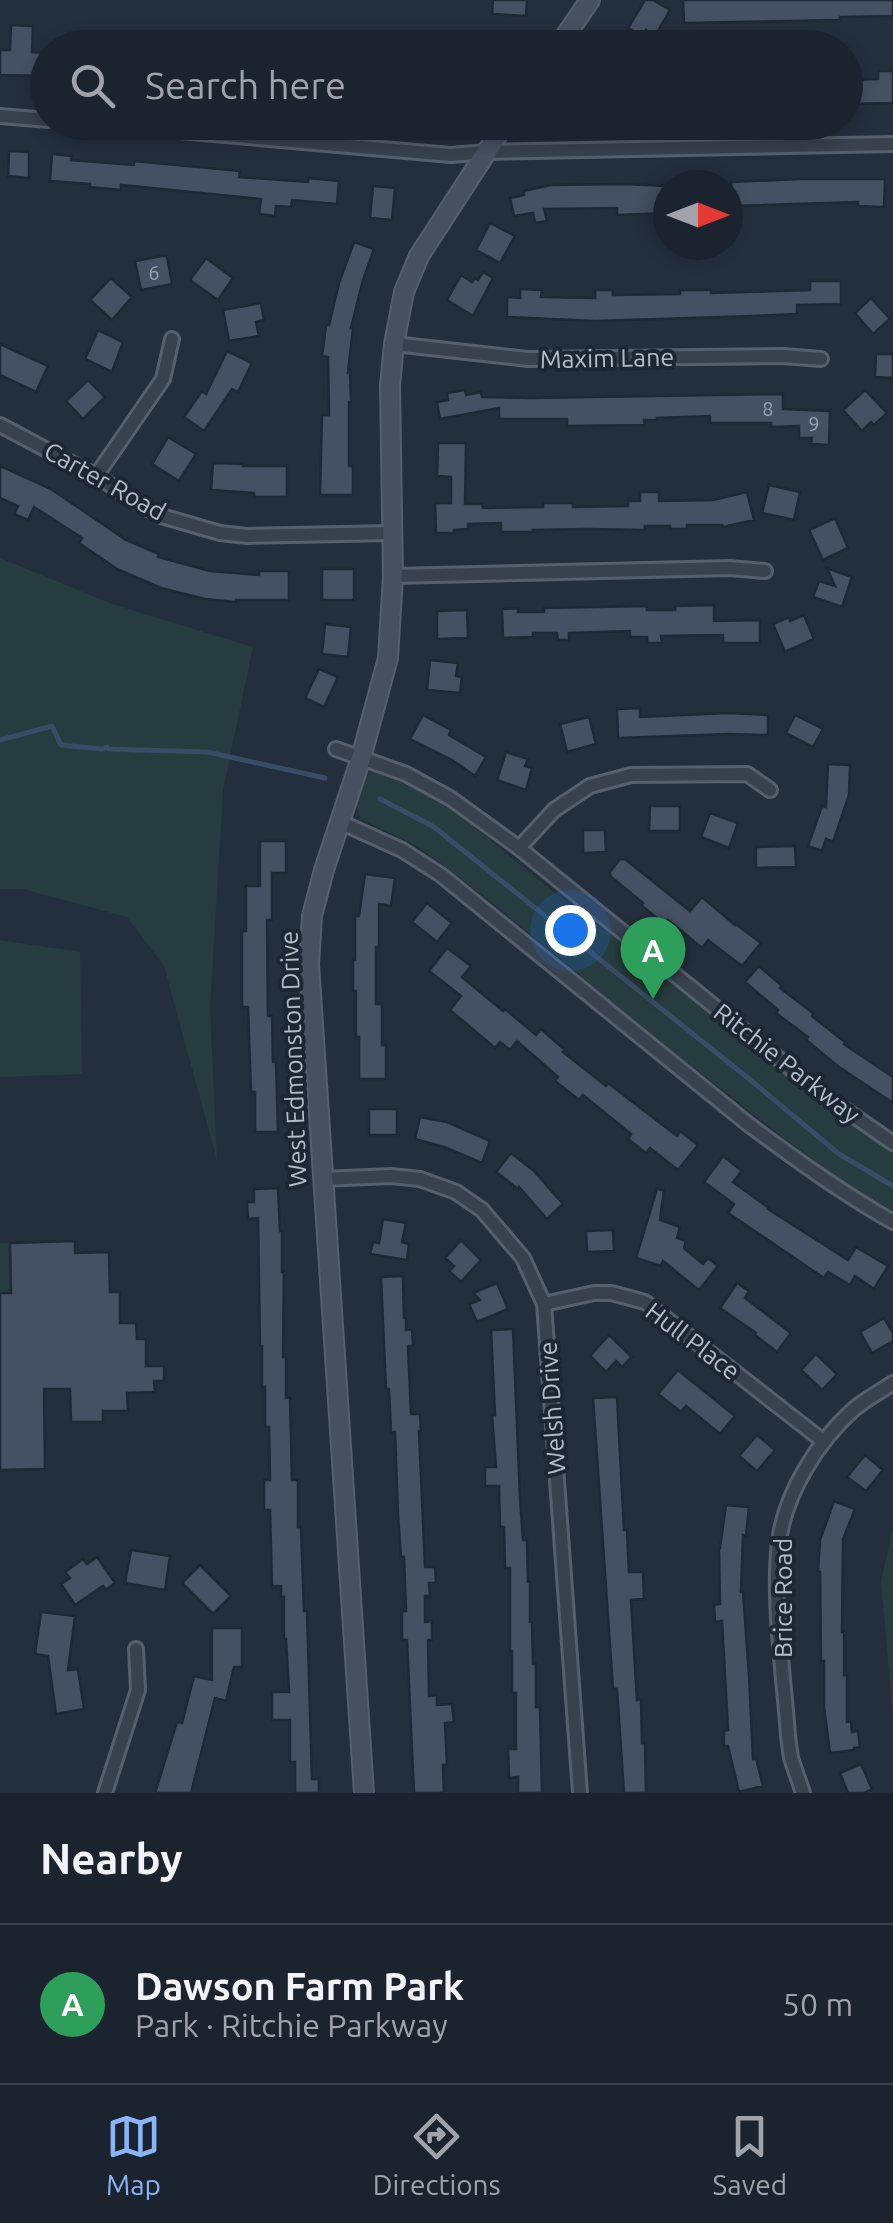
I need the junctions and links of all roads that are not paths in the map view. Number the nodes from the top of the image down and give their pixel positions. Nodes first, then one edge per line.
1 (590, 0) edge
2 (570, 30) edge
3 (0, 116) edge
4 (30, 118) edge
5 (281, 140) edge
6 (494, 140) edge
7 (893, 144) edge
8 (486, 152) junction
9 (172, 339) dead end
10 (394, 344) junction
11 (821, 359) dead end
12 (0, 424) edge
13 (96, 476) junction
14 (392, 533) junction
15 (765, 571) dead end
16 (393, 576) junction
17 (336, 749) dead end
18 (361, 758) junction
19 (770, 790) dead end
20 (340, 822) junction
21 (519, 848) junction
22 (893, 1143) edge
23 (323, 1179) junction
24 (893, 1222) edge
25 (544, 1304) junction
26 (893, 1384) edge
27 (823, 1441) junction
28 (136, 1649) dead end
29 (105, 1793) edge
30 (364, 1793) edge
31 (580, 1793) edge
32 (803, 1793) edge

1 - 2 street
3 - 4 street
5 - 8 street
6 - 8 street, West Edmonston Drive
7 - 8 street
8 - 10 street, West Edmonston Drive
9 - 13 street
10 - 11 street, Maxim Lane
10 - 14 street, West Edmonston Drive
12 - 13 street, Carter Road
13 - 14 street, Carter Road
14 - 16 street, West Edmonston Drive
15 - 16 street
16 - 18 street, West Edmonston Drive
17 - 18 street, Ritchie Parkway
18 - 20 street, West Edmonston Drive
18 - 21 street, Ritchie Parkway
19 - 21 street
20 - 23 street, West Edmonston Drive
20 - 24 street
21 - 22 street, Ritchie Parkway
23 - 25 street, Welsh Drive
23 - 30 street, West Edmonston Drive
25 - 27 street, Hull Place
25 - 31 street, Welsh Drive
26 - 27 street, Brice Road
27 - 32 street, Brice Road
28 - 29 street

